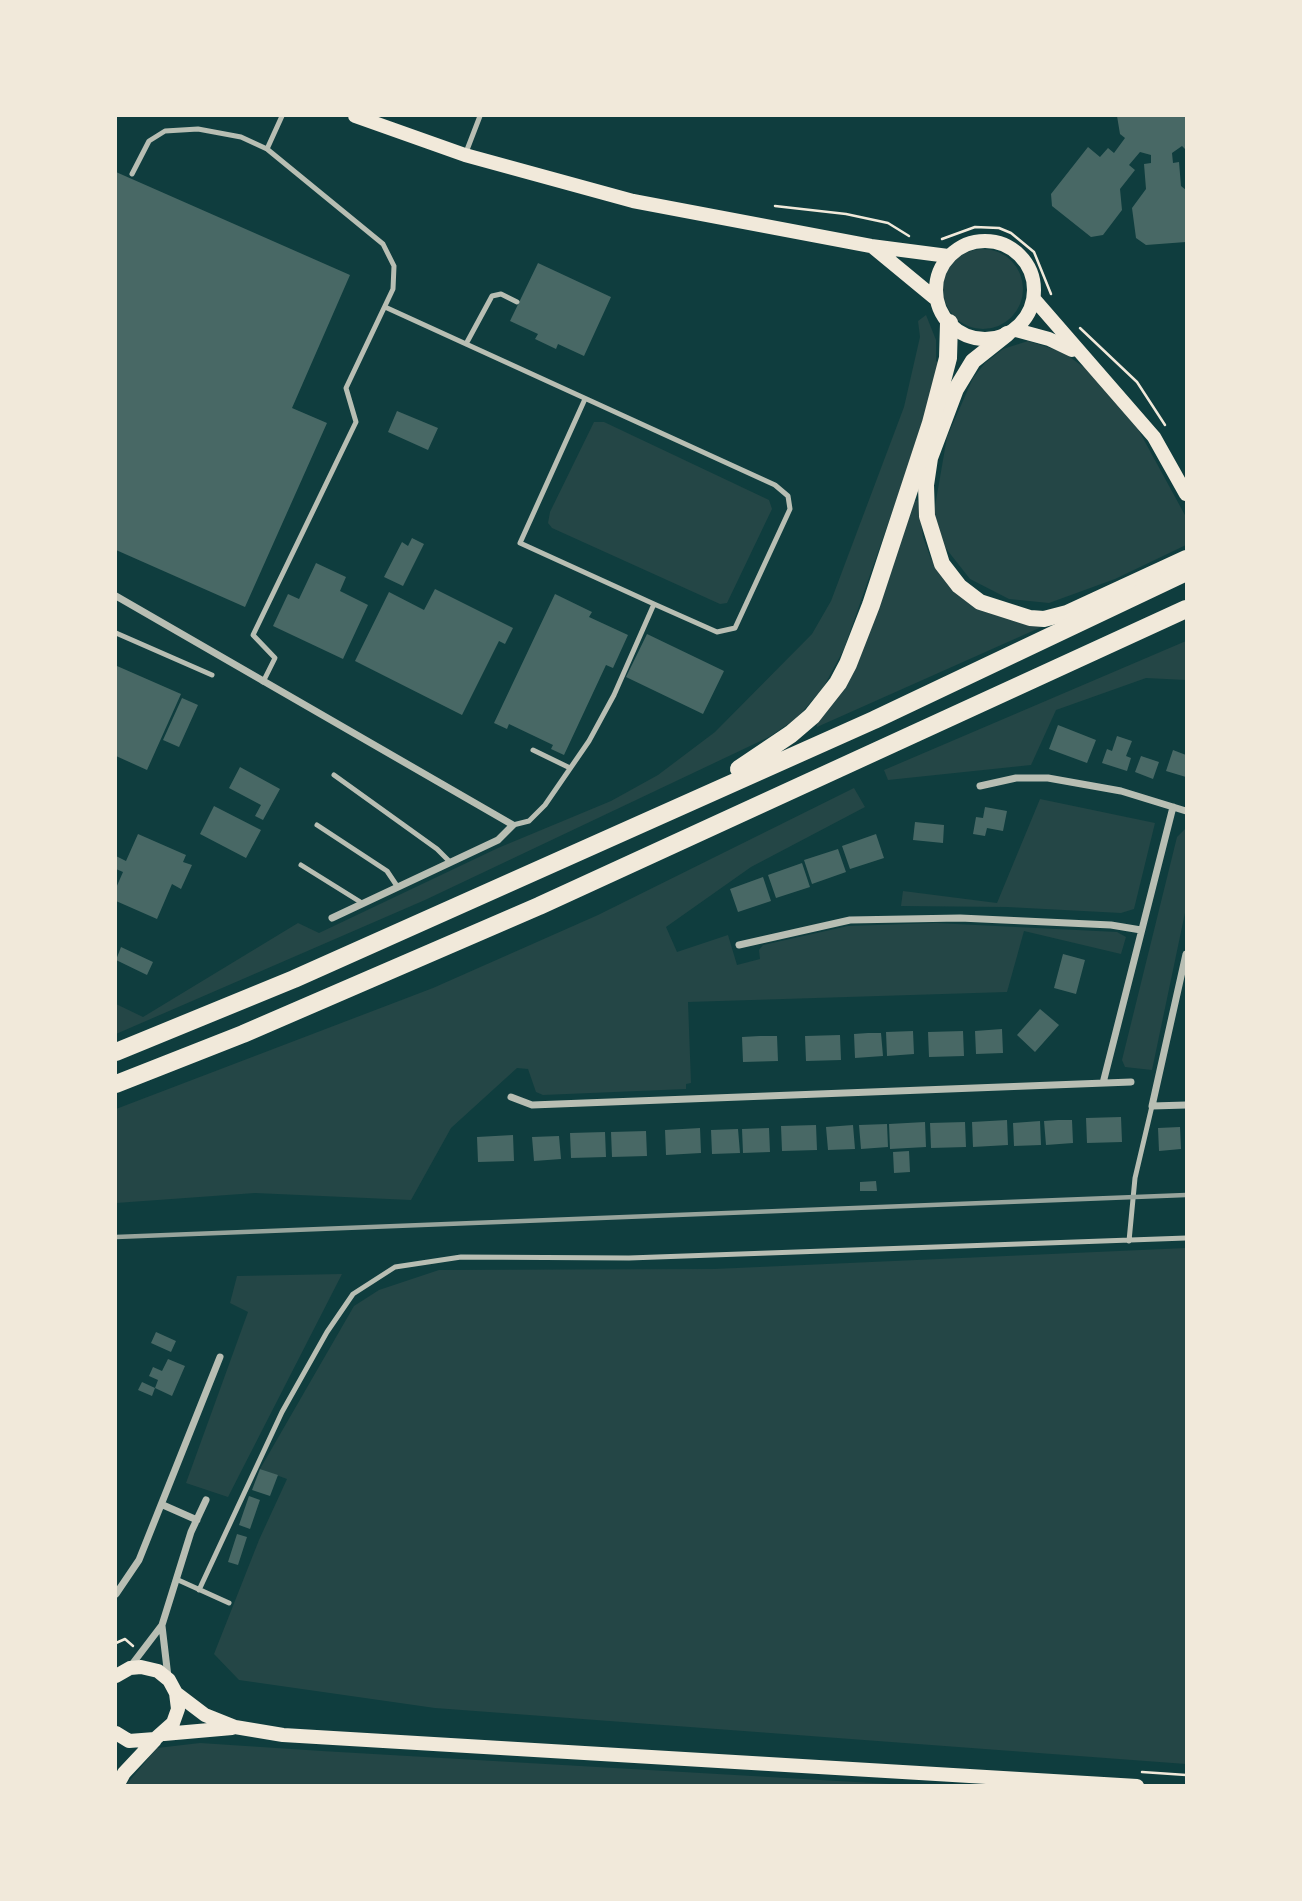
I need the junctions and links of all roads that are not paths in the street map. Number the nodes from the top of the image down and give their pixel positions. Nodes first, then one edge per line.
1 (282, 116) edge
2 (355, 116) edge
3 (480, 116) edge
4 (267, 149) junction
5 (465, 155) junction
6 (132, 174) dead end
7 (872, 246) junction
8 (948, 256) junction
9 (936, 299) junction
10 (1034, 299) junction
11 (517, 302) dead end
12 (385, 307) junction
13 (949, 323) junction
14 (1012, 332) junction
15 (466, 344) junction
16 (1080, 354) junction
17 (585, 399) junction
18 (1186, 494) edge
19 (1186, 558) edge
20 (1186, 572) edge
21 (116, 596) edge
22 (654, 604) junction
23 (1186, 610) edge
24 (116, 633) edge
25 (212, 675) dead end
26 (263, 682) junction
27 (533, 750) dead end
28 (570, 768) junction
29 (334, 775) dead end
30 (980, 786) dead end
31 (694, 798) junction
32 (1174, 807) junction
33 (1186, 811) edge
34 (317, 825) dead end
35 (513, 825) junction
36 (449, 861) junction
37 (301, 865) dead end
38 (397, 886) junction
39 (362, 903) junction
40 (332, 918) dead end
41 (1141, 930) junction
42 (738, 945) dead end
43 (1186, 954) edge
44 (116, 1052) edge
45 (1131, 1082) dead end
46 (1104, 1083) junction
47 (116, 1084) edge
48 (511, 1097) dead end
49 (1186, 1105) edge
50 (1152, 1107) junction
51 (1186, 1238) edge
52 (1129, 1241) junction
53 (220, 1357) dead end
54 (206, 1500) dead end
55 (163, 1505) junction
56 (197, 1520) junction
57 (176, 1579) junction
58 (199, 1590) junction
59 (116, 1594) edge
60 (229, 1603) dead end
61 (162, 1625) junction
62 (130, 1668) junction
63 (116, 1676) edge
64 (172, 1686) junction
65 (235, 1727) junction
66 (116, 1733) edge
67 (160, 1736) junction
68 (117, 1786) edge
69 (1137, 1786) edge

1 - 4 lane
2 - 5 main road
3 - 5 lane
4 - 6 lane
4 - 12 lane
5 - 7 main road
7 - 8 main road
7 - 9 main road
8 - 9 main road
8 - 10 main road
9 - 13 main road
10 - 14 main road
10 - 16 main road
11 - 15 lane
12 - 15 lane
12 - 26 lane
13 - 14 main road
13 - 31 highway
14 - 16 main road
14 - 19 highway
15 - 17 lane
16 - 18 main road
17 - 22 lane
17 - 22 lane
20 - 31 highway
21 - 26 street
22 - 28 lane
23 - 47 highway
24 - 25 lane
26 - 35 street
27 - 28 lane
28 - 35 lane
29 - 36 lane
30 - 32 street
31 - 44 highway
32 - 33 street
32 - 41 street
34 - 38 lane
35 - 36 street
36 - 38 street
37 - 39 lane
38 - 39 street
39 - 40 street
41 - 42 street
41 - 46 street
43 - 50 street
45 - 46 street
46 - 48 street
49 - 50 street
50 - 52 lane
51 - 52 lane
52 - 58 lane
53 - 55 street
54 - 56 street
55 - 56 street
55 - 59 street
56 - 57 street
57 - 58 lane
57 - 61 street
58 - 60 lane
61 - 62 street
61 - 64 street
62 - 63 main road
62 - 64 main road
64 - 65 main road
64 - 67 main road
65 - 67 main road
65 - 69 main road
66 - 67 main road
67 - 68 main road

